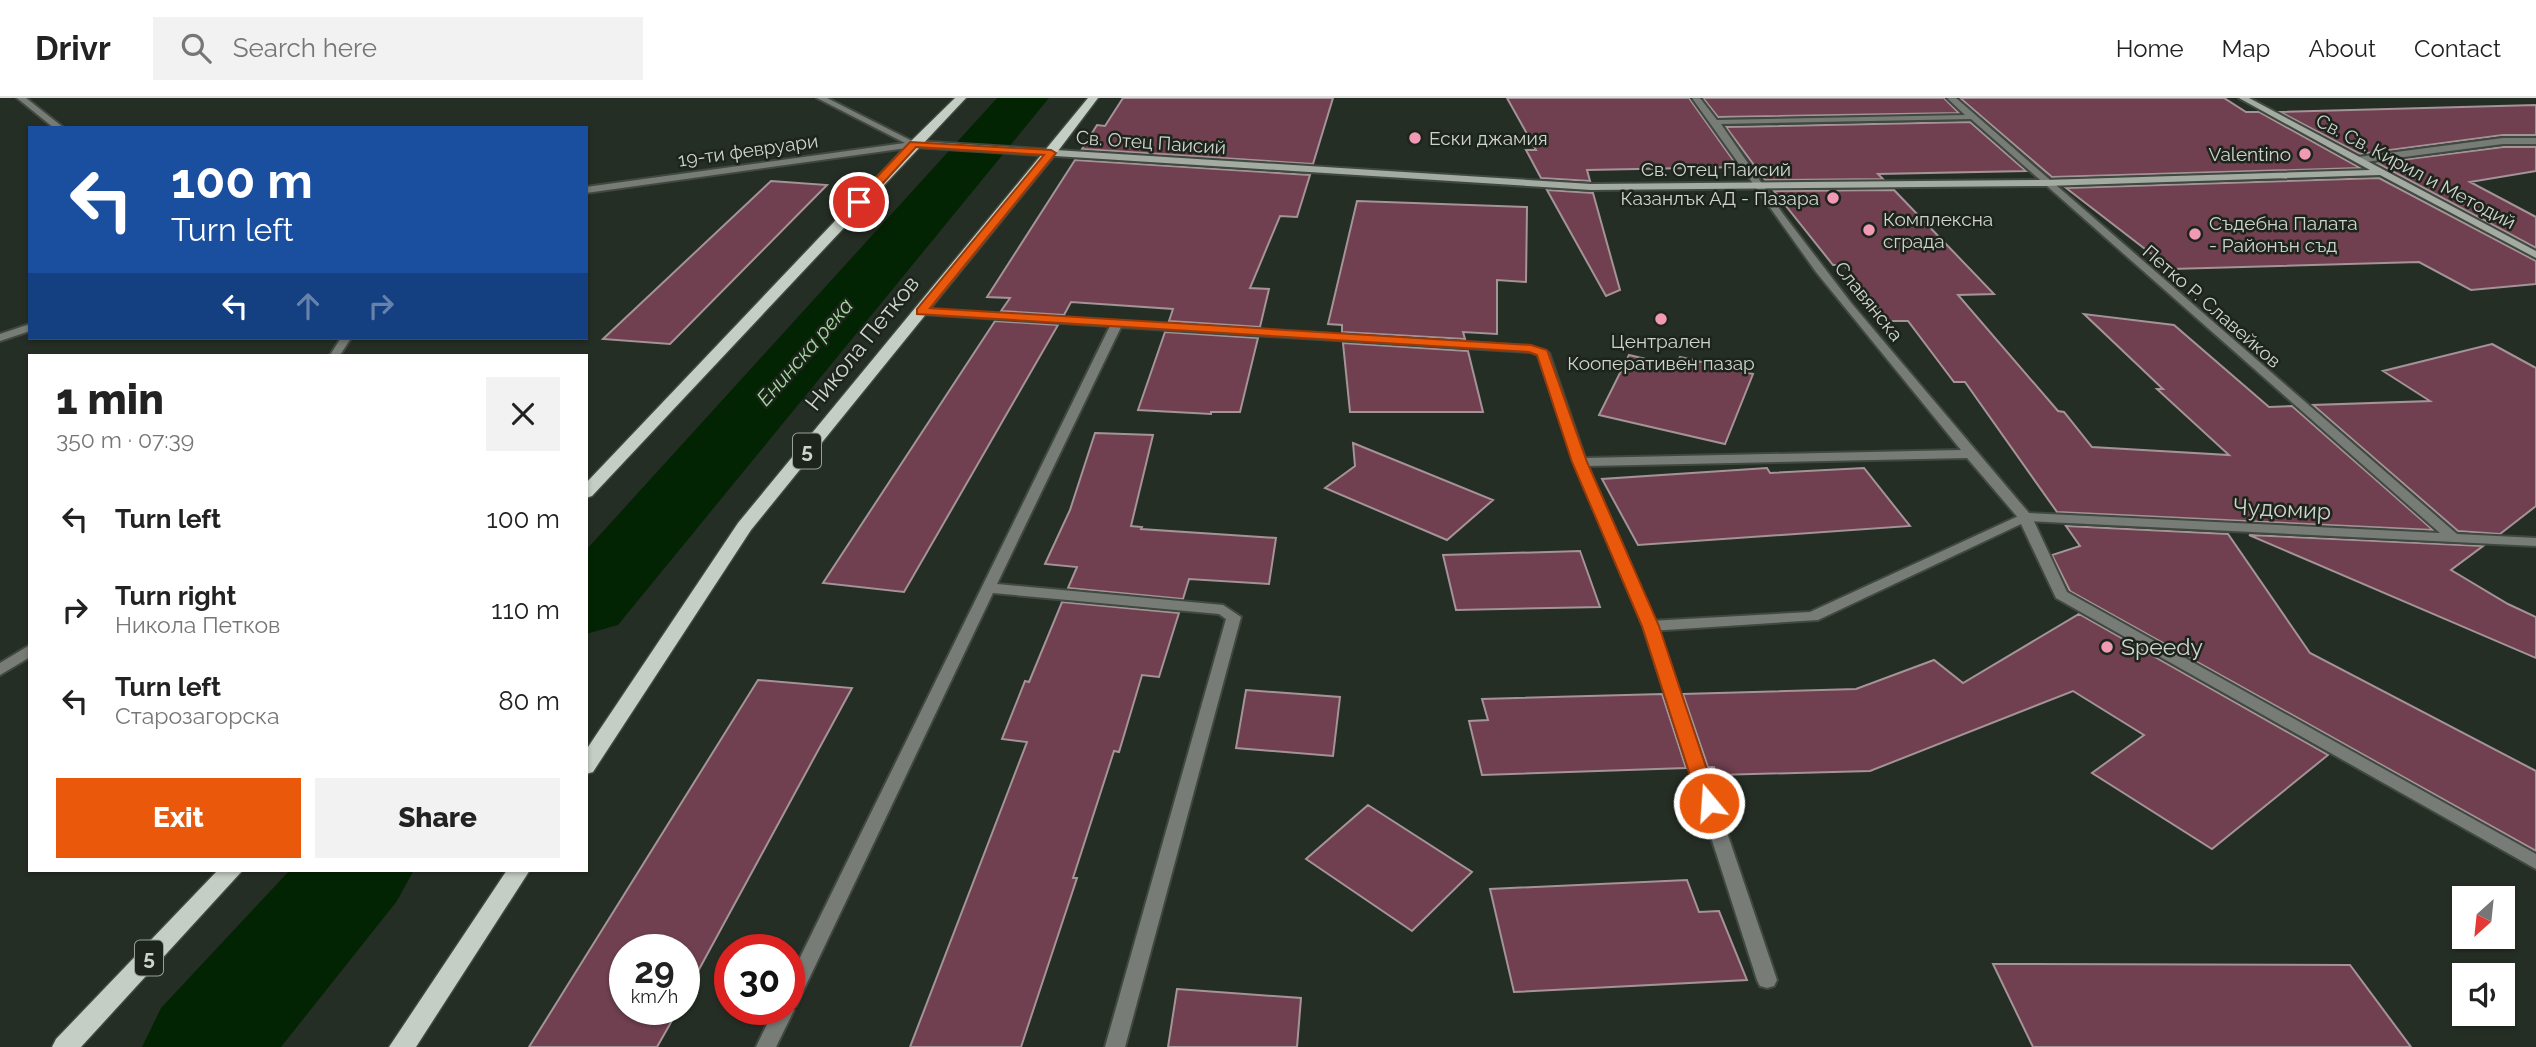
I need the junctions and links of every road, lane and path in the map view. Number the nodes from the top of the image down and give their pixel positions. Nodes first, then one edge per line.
1 (21, 98) edge
2 (821, 98) edge
3 (961, 98) edge
4 (1093, 98) edge
5 (1696, 98) edge
6 (1951, 98) edge
7 (2243, 98) edge
8 (1971, 117) junction
9 (1716, 122) junction
10 (57, 126) edge
11 (2536, 141) edge
12 (914, 144) junction
13 (1051, 153) junction
14 (2358, 160) junction
15 (2381, 172) junction
16 (2045, 183) junction
17 (1758, 187) junction
18 (588, 190) edge
19 (2536, 255) edge
20 (922, 311) junction
21 (1116, 323) junction
22 (28, 328) edge
23 (0, 338) edge
24 (1970, 454) junction
25 (1580, 462) junction
26 (588, 491) edge
27 (2025, 517) junction
28 (2452, 538) junction
29 (2536, 542) edge
30 (988, 588) junction
31 (1650, 626) junction
32 (28, 651) edge
33 (0, 670) edge
34 (588, 764) edge
35 (2536, 862) edge
36 (230, 872) edge
37 (518, 872) edge
38 (805, 967) edge
39 (1767, 979) dead end
40 (777, 1025) edge
41 (65, 1047) edge
42 (402, 1047) edge
43 (766, 1047) edge
44 (1115, 1047) edge

1 - 10 street
2 - 12 street
3 - 12 main road
4 - 13 main road, Никола Петков / 5
5 - 9 street, Славянска
6 - 8 street, Петко Р. Славейков
7 - 14 street, Св. Св. Кирил и Методий
8 - 9 street
8 - 16 street, Петко Р. Славейков
9 - 17 street, Славянска
11 - 14 street
12 - 13 street, Св. Отец Паисий
12 - 18 street, 19-ти февруари
12 - 26 main road
13 - 17 street, Св. Отец Паисий
13 - 20 main road, Никола Петков / 5
14 - 15 street, Св. Св. Кирил и Методий
15 - 16 street, Св. Отец Паисий
15 - 19 street, Св. Св. Кирил и Методий
16 - 17 street, Св. Отец Паисий
16 - 28 street, Петко Р. Славейков
17 - 24 street, Славянска
20 - 21 street
20 - 34 main road, Никола Петков / 5
21 - 25 street
21 - 30 street
22 - 23 street
24 - 25 street
24 - 27 street, Славянска
25 - 31 street
27 - 28 street, Чудомир
27 - 31 street
27 - 35 street, Славянска
28 - 29 street, Чудомир
30 - 38 street
30 - 44 street
31 - 39 street
32 - 33 street
36 - 41 main road, 5
37 - 42 main road
40 - 43 street

